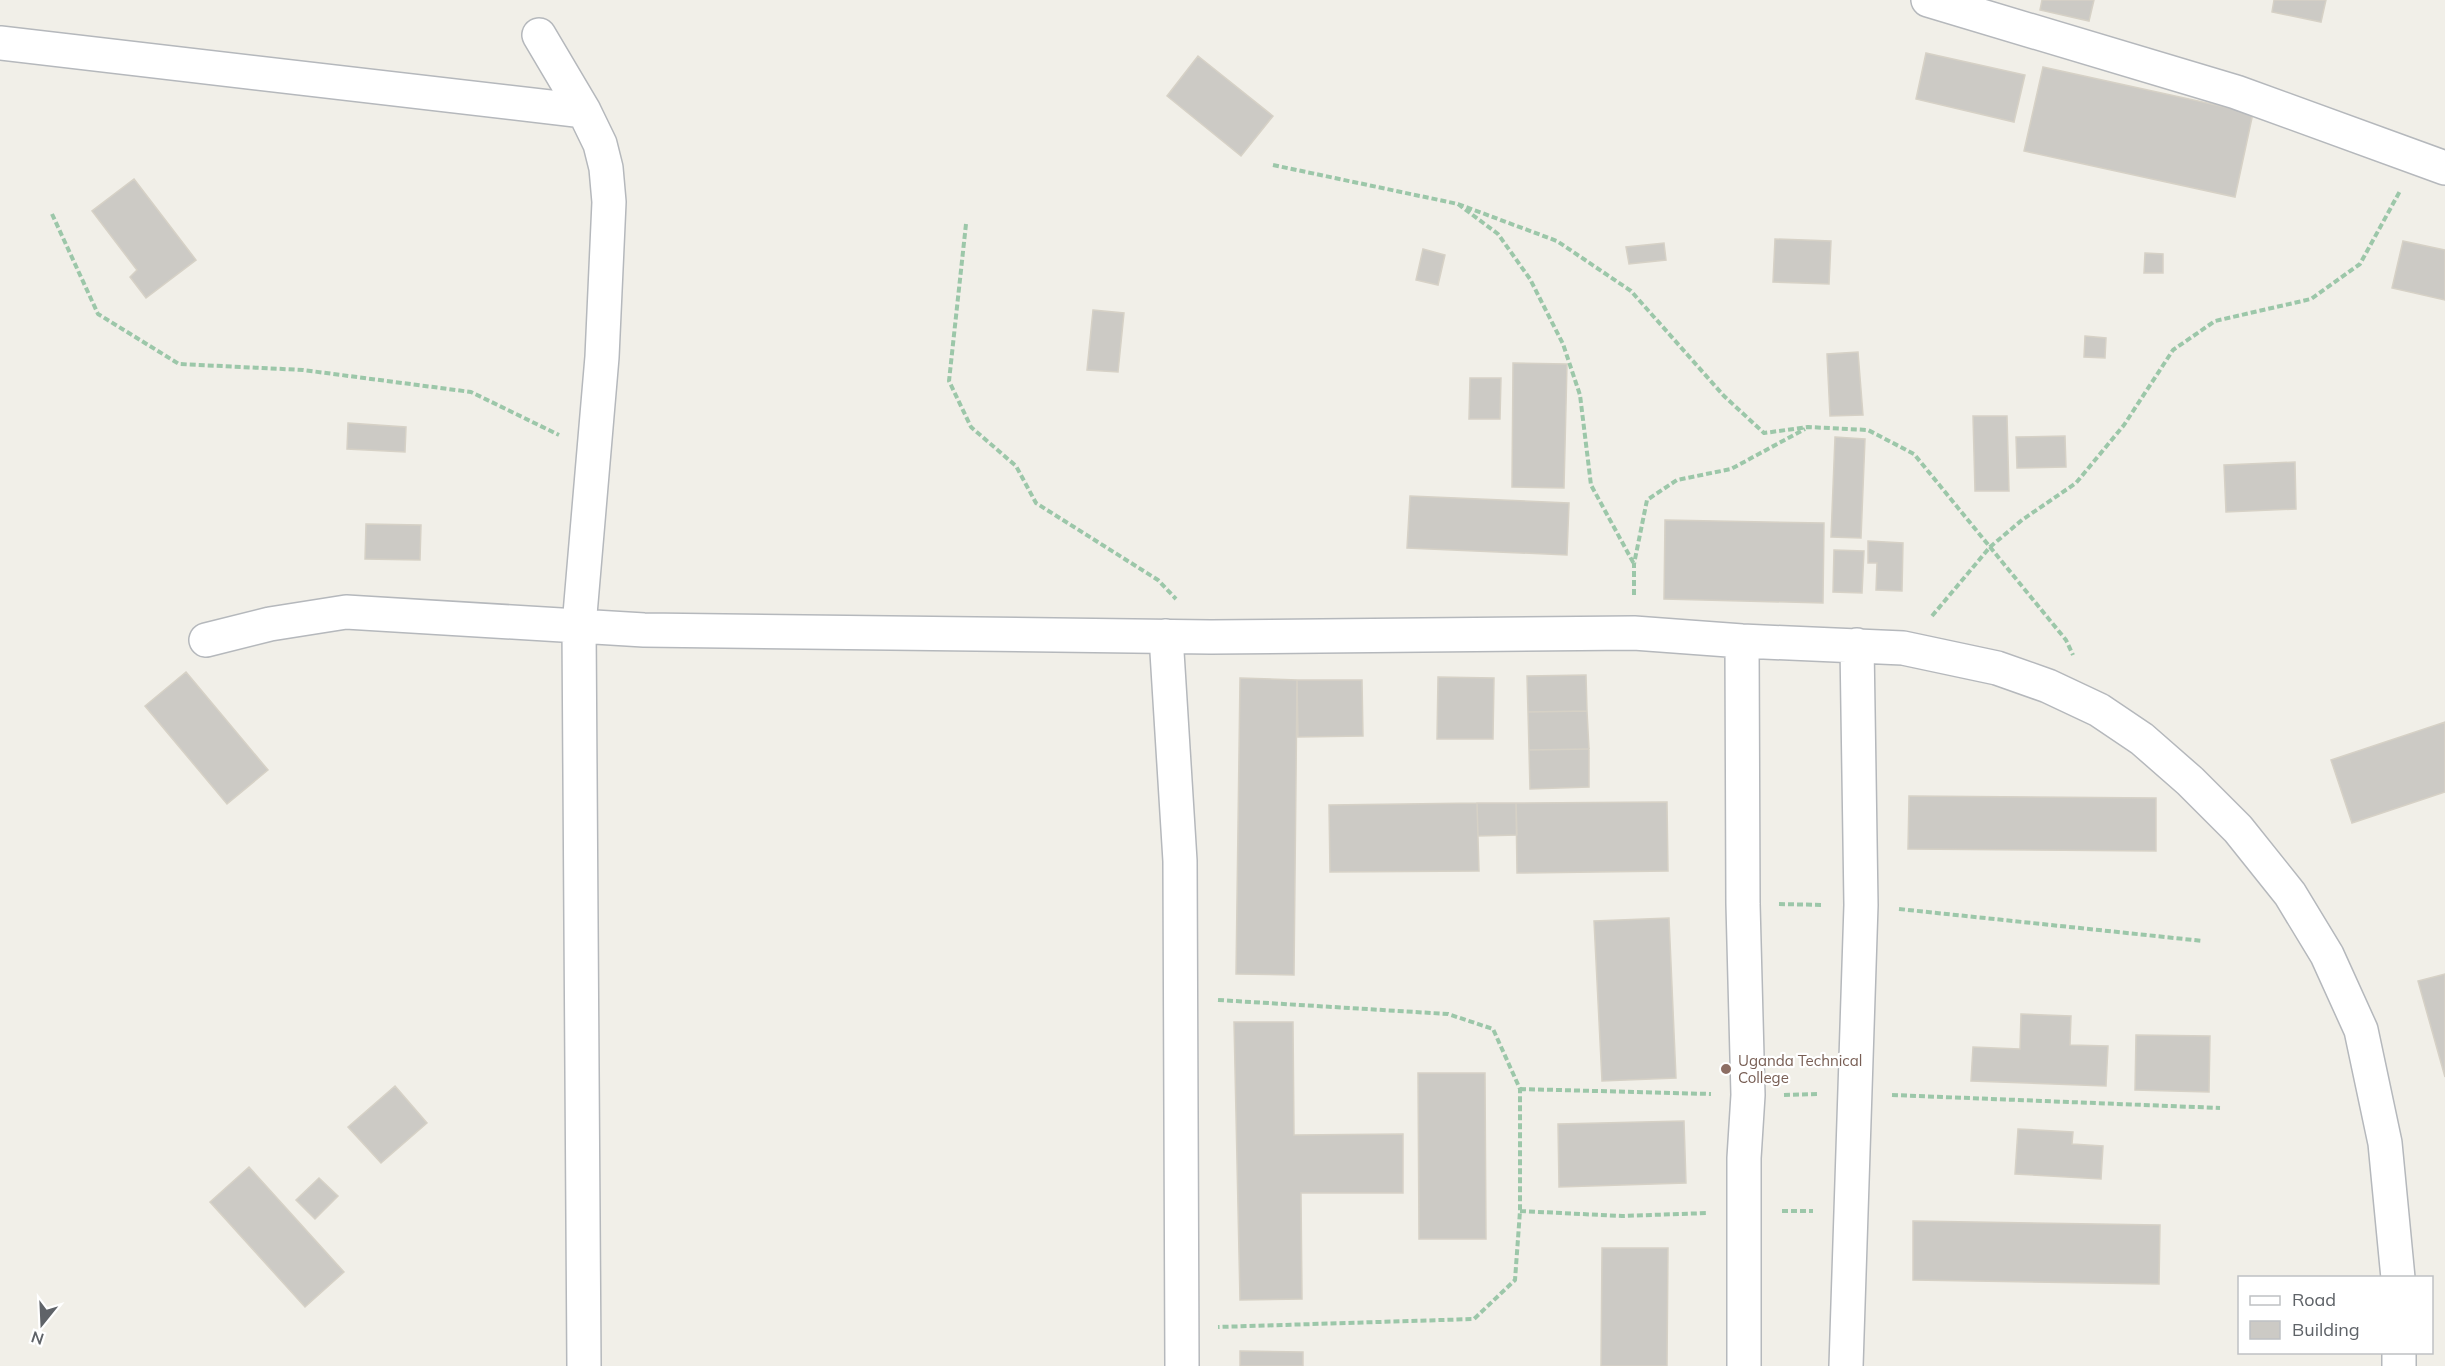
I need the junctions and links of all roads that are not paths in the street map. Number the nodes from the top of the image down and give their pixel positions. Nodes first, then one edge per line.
1 (1928, 0) edge
2 (538, 35) dead end
3 (0, 43) edge
4 (584, 111) junction
5 (2431, 163) edge
6 (579, 626) junction
7 (1166, 636) junction
8 (206, 640) dead end
9 (1742, 641) junction
10 (1857, 645) junction
11 (2398, 1276) edge
12 (584, 1366) edge
13 (1182, 1366) edge
14 (1744, 1366) edge
15 (1846, 1366) edge

1 - 5 street
2 - 4 street
3 - 4 street
4 - 6 street
6 - 7 street
6 - 8 street
6 - 12 street
7 - 9 street
7 - 13 street
9 - 10 street
9 - 14 street
10 - 11 street
10 - 15 street

